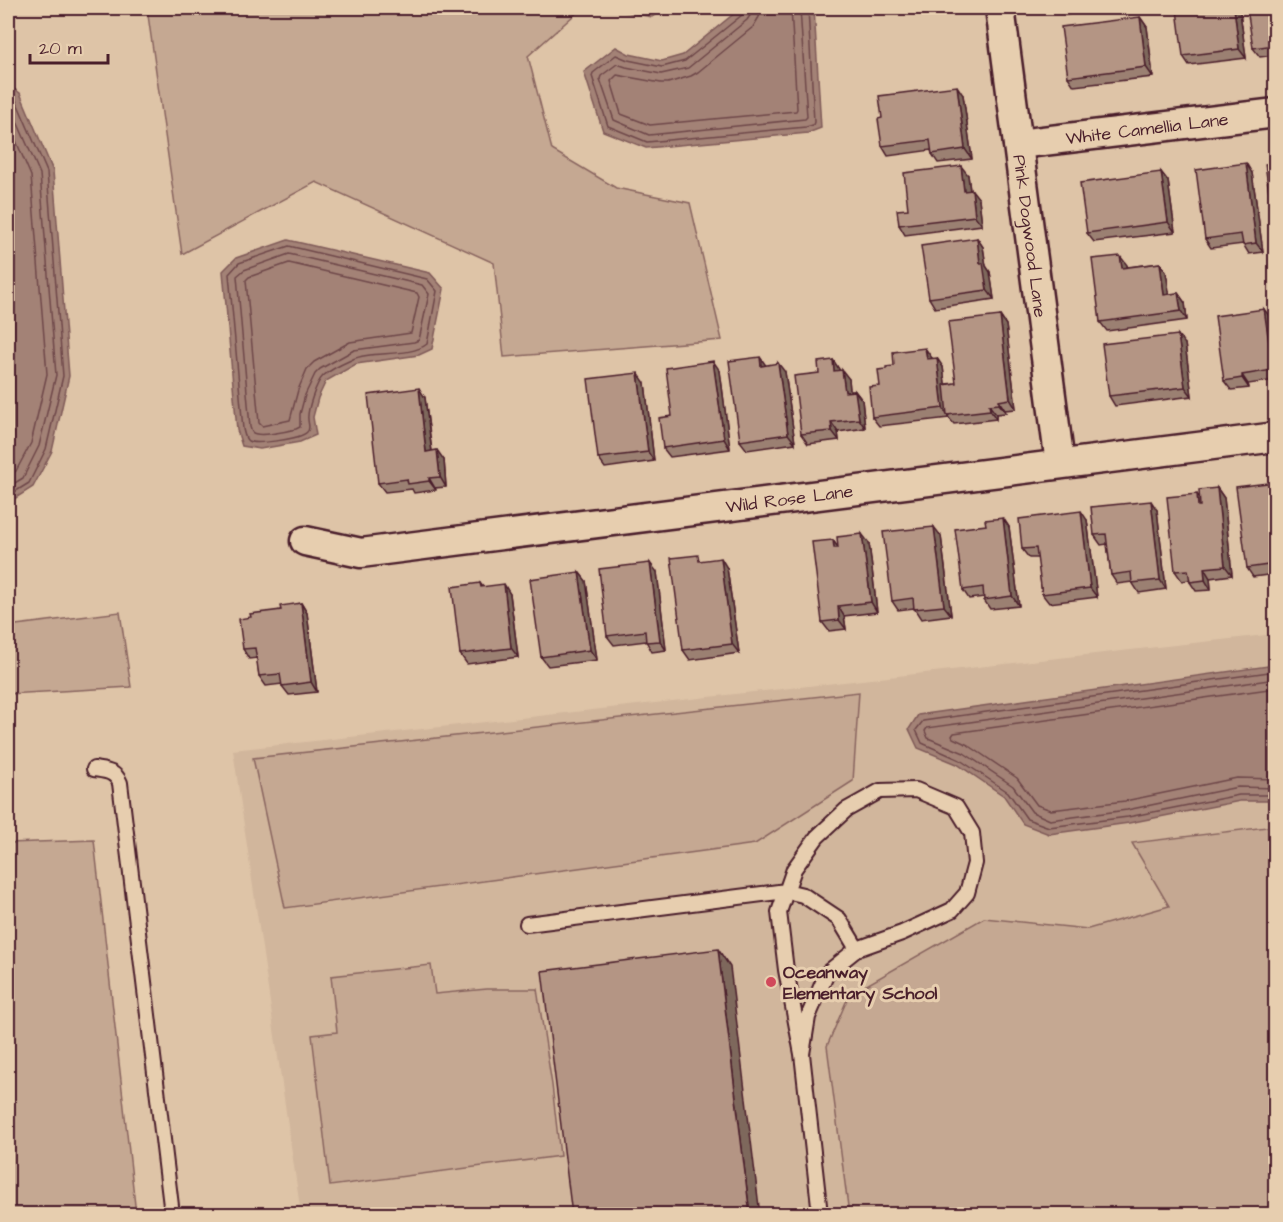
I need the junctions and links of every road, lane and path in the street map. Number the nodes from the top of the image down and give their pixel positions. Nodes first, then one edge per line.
1 (1000, 8) edge
2 (1275, 113) edge
3 (1018, 144) junction
4 (1275, 437) edge
5 (1060, 464) junction
6 (305, 541) dead end
7 (94, 769) dead end
8 (786, 891) junction
9 (527, 924) dead end
10 (857, 949) junction
11 (802, 1054) junction
12 (172, 1215) edge
13 (820, 1215) edge

1 - 3 street, Pink Dogwood Lane
2 - 3 street, White Camellia Lane
3 - 5 street, Pink Dogwood Lane
4 - 5 street, Wild Rose Lane
5 - 6 street, Wild Rose Lane
7 - 12 lane
8 - 9 lane
8 - 10 lane
8 - 10 lane
8 - 11 lane
10 - 11 lane
11 - 13 lane

